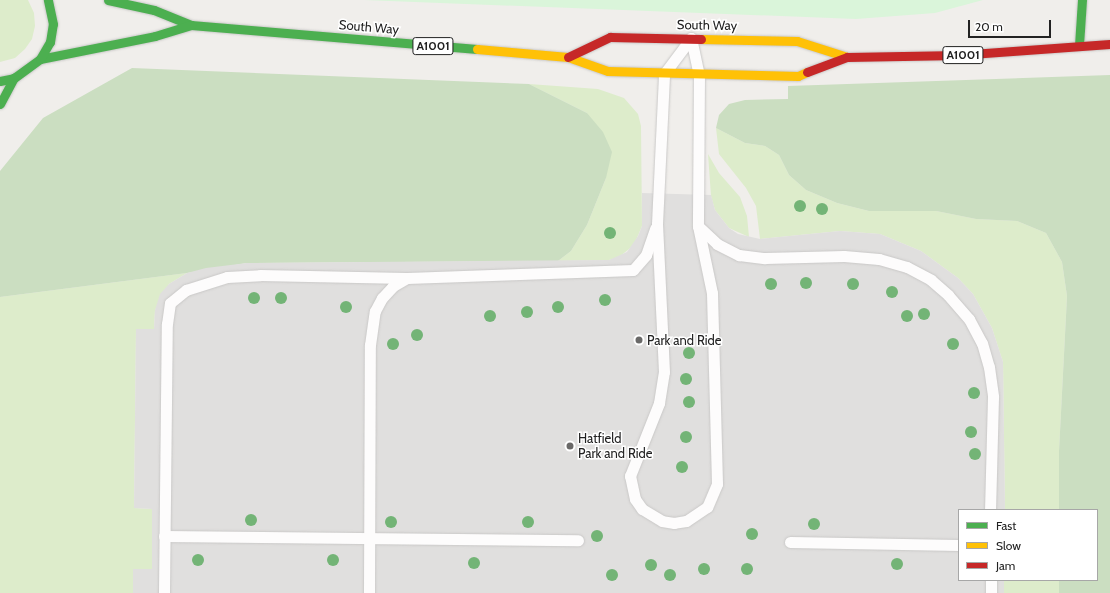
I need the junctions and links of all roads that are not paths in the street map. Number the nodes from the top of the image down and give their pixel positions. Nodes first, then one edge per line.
1 (48, 0) edge
2 (108, 0) edge
3 (1082, 0) edge
4 (191, 25) junction
5 (691, 38) junction
6 (1110, 44) edge
7 (1079, 45) junction
8 (568, 57) junction
9 (847, 57) junction
10 (40, 59) junction
11 (664, 74) junction
12 (700, 75) junction
13 (14, 78) junction
14 (0, 81) edge
15 (0, 104) edge
16 (657, 224) junction
17 (698, 226) junction
18 (406, 278) junction
19 (990, 509) edge
20 (164, 536) junction
21 (369, 538) junction
22 (578, 540) dead end
23 (790, 542) dead end
24 (958, 545) edge
25 (990, 581) edge
26 (164, 593) edge
27 (369, 593) edge
28 (991, 593) edge

1 - 10 main road
2 - 4 main road, South Way / A1001
3 - 7 main road
4 - 8 main road, South Way / A1001
4 - 10 main road, South Way / A1001
5 - 8 main road, South Way / A1001
5 - 9 main road, South Way / A1001
5 - 11 lane
5 - 12 lane
6 - 7 main road, South Way / A1001
7 - 9 main road, South Way / A1001
8 - 11 main road, South Way / A1001
9 - 12 main road, South Way / A1001
10 - 13 main road
11 - 12 main road, South Way / A1001
11 - 16 lane
12 - 17 lane
13 - 14 main road
13 - 15 main road
16 - 17 lane
16 - 18 lane
17 - 19 lane
18 - 20 lane
18 - 21 lane
20 - 21 lane
20 - 26 lane
21 - 22 lane
21 - 27 lane
23 - 24 lane
25 - 28 lane

